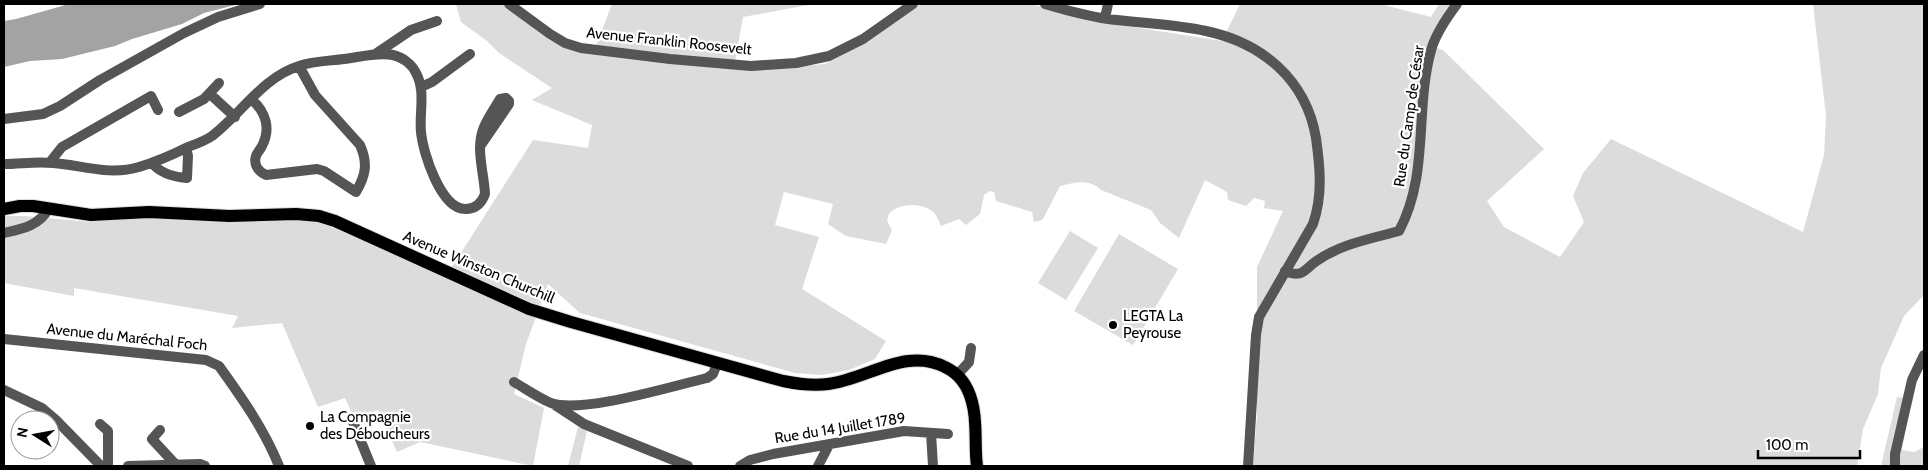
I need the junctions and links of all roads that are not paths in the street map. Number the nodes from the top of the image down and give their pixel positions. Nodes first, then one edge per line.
1 (260, 4) edge
2 (509, 4) edge
3 (913, 4) edge
4 (1045, 4) edge
5 (1108, 4) edge
6 (1458, 4) edge
7 (1105, 18) junction
8 (437, 21) dead end
9 (374, 54) junction
10 (470, 54) dead end
11 (299, 66) junction
12 (219, 83) dead end
13 (421, 87) junction
14 (210, 94) junction
15 (252, 100) junction
16 (158, 110) dead end
17 (179, 112) dead end
18 (235, 116) junction
19 (4, 120) edge
20 (481, 145) dead end
21 (186, 148) junction
22 (50, 162) junction
23 (152, 163) junction
24 (4, 164) edge
25 (48, 208) junction
26 (4, 209) edge
27 (4, 233) edge
28 (1285, 271) junction
29 (4, 339) edge
30 (971, 348) dead end
31 (1924, 355) edge
32 (718, 364) junction
33 (957, 375) junction
34 (514, 382) dead end
35 (4, 390) edge
36 (552, 403) junction
37 (353, 422) dead end
38 (100, 424) dead end
39 (160, 430) dead end
40 (931, 433) junction
41 (948, 434) dead end
42 (829, 445) junction
43 (176, 465) junction
44 (101, 466) edge
45 (108, 466) edge
46 (128, 466) edge
47 (205, 466) edge
48 (279, 466) edge
49 (371, 466) edge
50 (688, 466) edge
51 (740, 466) edge
52 (818, 466) edge
53 (933, 466) edge
54 (977, 466) edge
55 (1248, 466) edge
56 (1895, 466) edge

1 - 19 street
2 - 3 street, Avenue Franklin Roosevelt
4 - 7 street
5 - 7 street
6 - 28 street, Rue du Camp de César
7 - 28 street
8 - 9 street
9 - 11 street
9 - 13 street
10 - 13 street
11 - 15 street
11 - 15 street
12 - 14 street
13 - 20 street
14 - 17 street
14 - 18 street
15 - 18 street
16 - 22 street
18 - 21 street
21 - 23 street
21 - 23 street
22 - 23 street
22 - 24 street
25 - 26 main road, Avenue Winston Churchill
25 - 27 street
25 - 32 main road, Avenue Winston Churchill
28 - 55 street
29 - 48 street, Avenue du Maréchal Foch
30 - 33 street
31 - 56 street
32 - 33 main road, Avenue Winston Churchill
32 - 36 street
33 - 54 main road, Avenue Winston Churchill
34 - 36 street
35 - 44 street
36 - 50 street
37 - 49 street
38 - 45 street
39 - 43 street
40 - 41 street, Rue du 14 Juillet 1789
40 - 42 street, Rue du 14 Juillet 1789
40 - 53 street
42 - 51 street, Rue du 14 Juillet 1789
42 - 52 street
43 - 46 street
43 - 47 street

